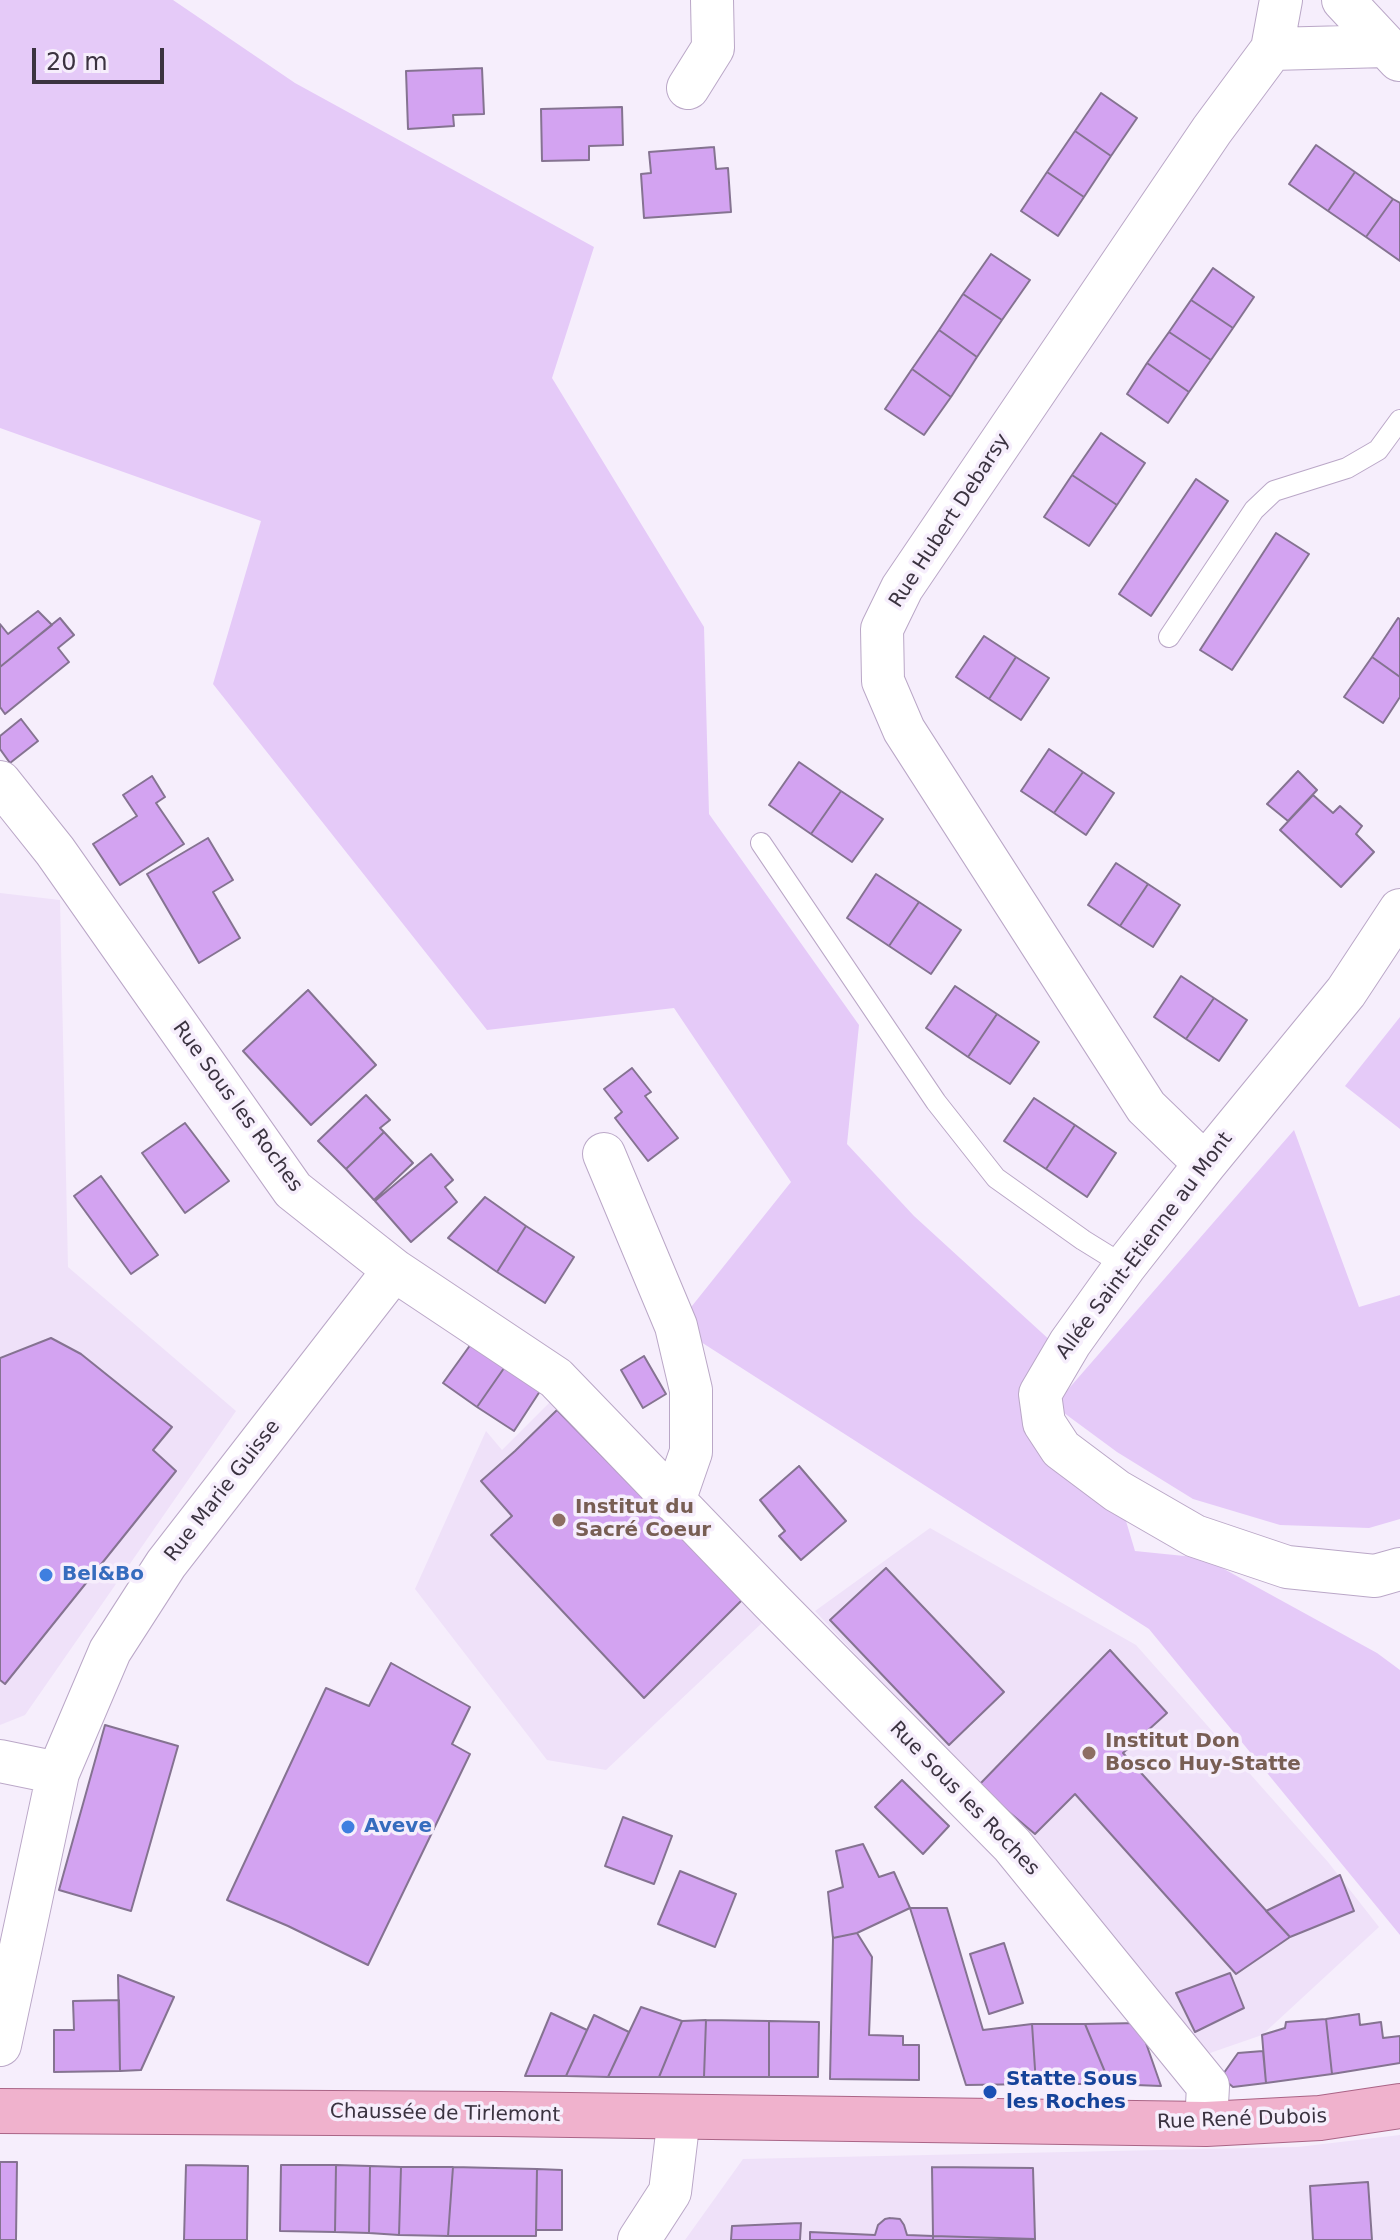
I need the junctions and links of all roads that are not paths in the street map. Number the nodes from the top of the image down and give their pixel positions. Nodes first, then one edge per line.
1 (712, 0) edge
2 (1281, 0) edge
3 (1343, 0) edge
4 (1272, 49) junction
5 (1393, 53) edge
6 (688, 88) dead end
7 (1400, 420) edge
8 (1169, 637) dead end
9 (0, 782) edge
10 (761, 843) dead end
11 (1400, 910) edge
12 (604, 1154) dead end
13 (1205, 1164) junction
14 (1125, 1266) junction
15 (394, 1270) junction
16 (674, 1501) junction
17 (1400, 1569) edge
18 (0, 1761) edge
19 (58, 1773) junction
20 (0, 2045) edge
21 (1400, 2106) edge
22 (0, 2111) edge
23 (679, 2117) junction
24 (890, 2121) joint
25 (1206, 2124) junction
26 (639, 2240) edge

1 - 6 street
2 - 4 street, Rue Hubert Debarsy
3 - 5 street
4 - 5 street
4 - 13 street, Rue Hubert Debarsy
7 - 8 lane
9 - 15 street, Rue Sous les Roches
10 - 14 lane
11 - 13 street, Allée Saint-Etienne au Mont
12 - 16 street
13 - 14 street, Allée Saint-Etienne au Mont
14 - 17 street, Allée Saint-Etienne au Mont
15 - 16 street, Rue Sous les Roches
15 - 19 street, Rue Marie Guisse
16 - 25 street, Rue Sous les Roches
18 - 19 street
19 - 20 street, Rue Marie Guisse
21 - 25 main road, Rue René Dubois
22 - 23 main road, Chaussée de Tirlemont
23 - 24 main road, Chaussée de Tirlemont
23 - 26 street
24 - 25 main road, Rue René Dubois

